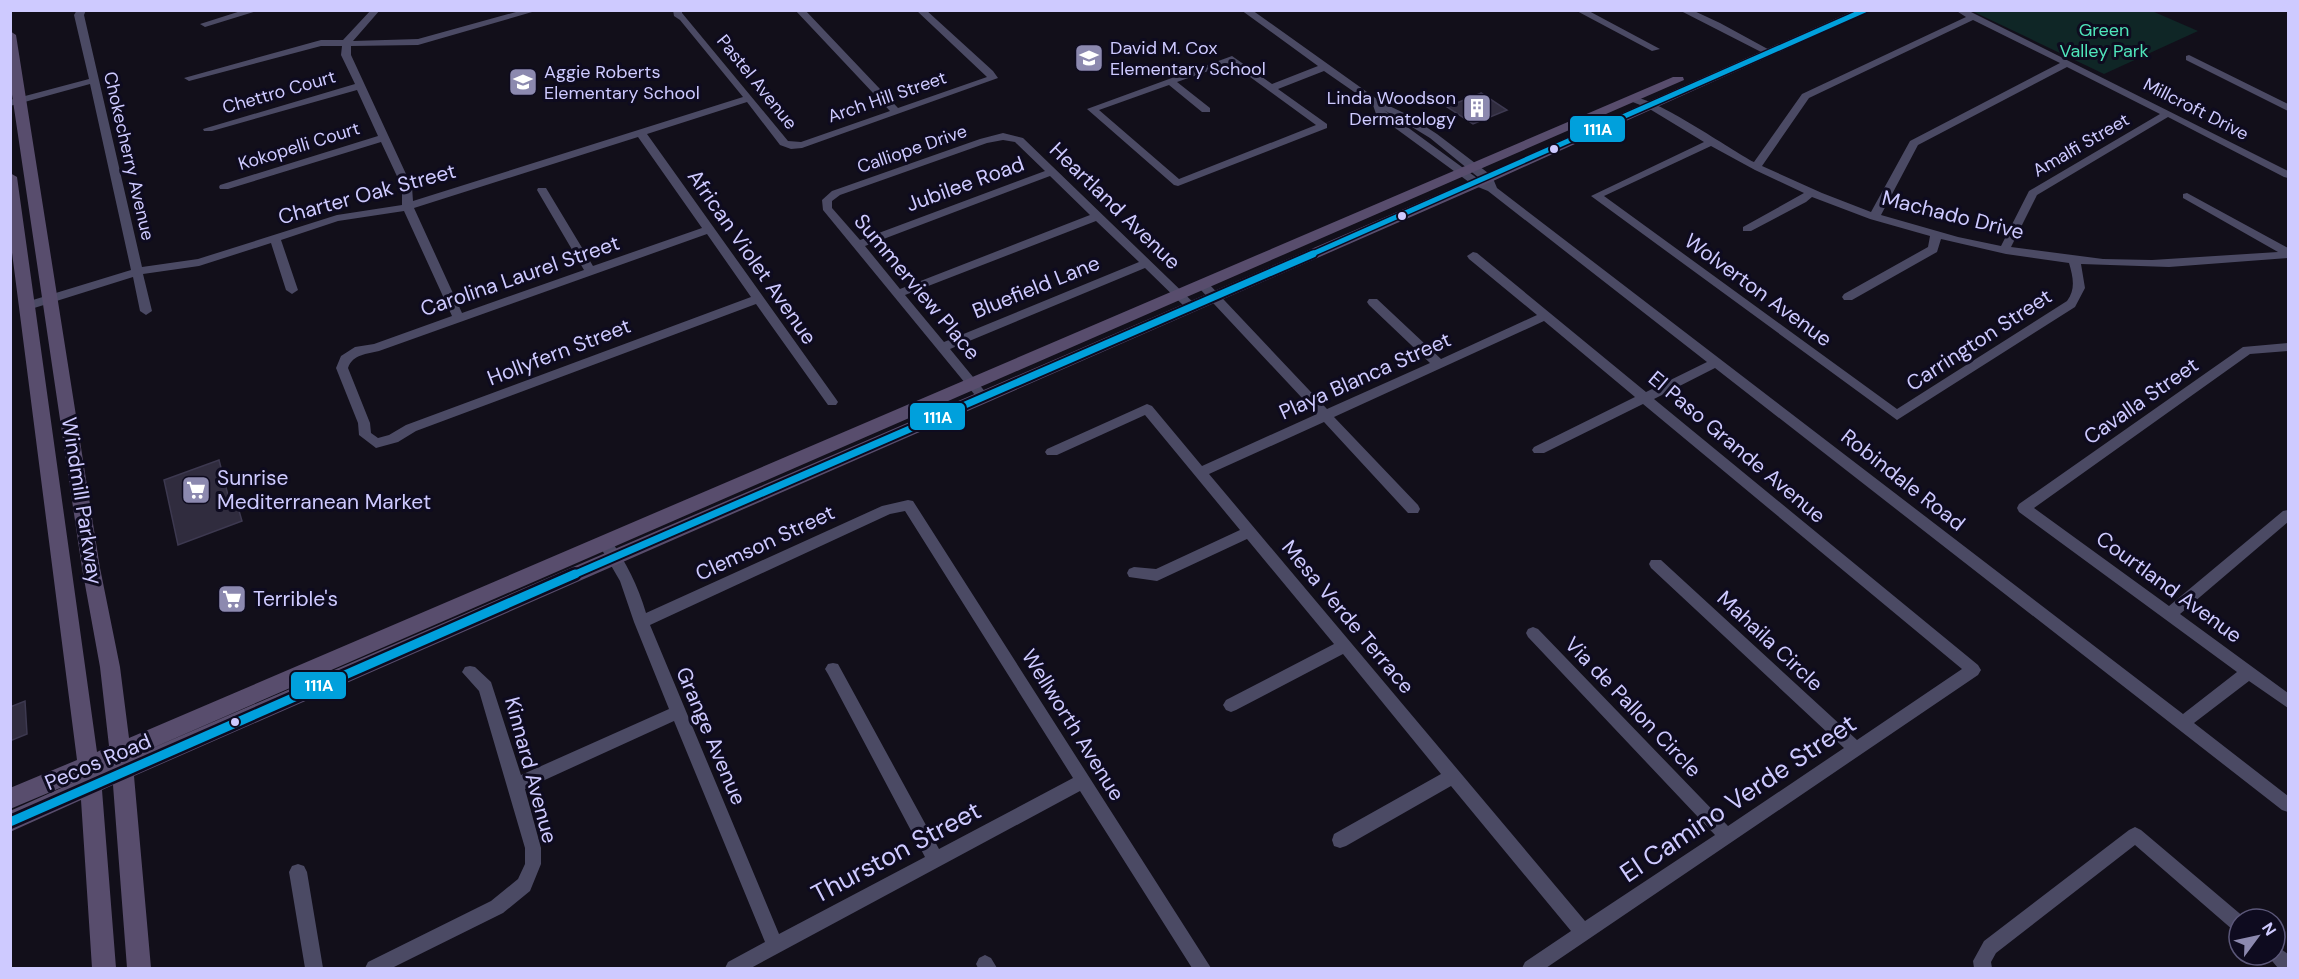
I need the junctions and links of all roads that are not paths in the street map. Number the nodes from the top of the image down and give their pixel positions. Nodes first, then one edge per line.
1 (82, 10) edge
2 (256, 10) edge
3 (376, 10) edge
4 (535, 10) edge
5 (678, 10) edge
6 (799, 10) edge
7 (920, 10) edge
8 (1245, 10) edge
9 (1579, 10) edge
10 (1683, 10) edge
11 (1839, 10) edge
12 (1866, 10) edge
13 (1959, 10) edge
14 (1973, 17) junction
15 (205, 24) dead end
16 (10, 35) edge
17 (347, 42) junction
18 (1757, 46) junction
19 (1655, 50) dead end
20 (1770, 53) junction
21 (2189, 58) dead end
22 (2067, 63) junction
23 (1325, 67) junction
24 (189, 78) dead end
25 (95, 81) junction
26 (1170, 81) junction
27 (360, 86) junction
28 (1271, 88) junction
29 (749, 98) junction
30 (1634, 99) junction
31 (15, 101) edge
32 (1652, 106) junction
33 (2289, 108) edge
34 (1206, 110) dead end
35 (896, 111) junction
36 (2168, 113) junction
37 (208, 129) dead end
38 (641, 133) junction
39 (1010, 136) joint
40 (384, 138) junction
41 (1712, 142) junction
42 (792, 146) joint
43 (1756, 167) junction
44 (1052, 172) junction
45 (2289, 175) edge
46 (10, 177) edge
47 (1479, 178) junction
48 (224, 187) dead end
49 (542, 190) dead end
50 (1810, 193) junction
51 (2187, 196) dead end
52 (827, 200) joint
53 (408, 207) junction
54 (1098, 216) junction
55 (1874, 216) junction
56 (1356, 221) junction
57 (709, 229) junction
58 (1747, 229) dead end
59 (1935, 234) junction
60 (275, 238) junction
61 (857, 245) junction
62 (1331, 245) junction
63 (2006, 249) junction
64 (2289, 254) edge
65 (1473, 256) dead end
66 (2074, 259) junction
67 (1147, 263) junction
68 (139, 271) junction
69 (591, 272) junction
70 (292, 290) dead end
71 (1209, 291) junction
72 (897, 294) junction
73 (1848, 297) dead end
74 (52, 299) junction
75 (758, 299) junction
76 (1186, 301) junction
77 (1372, 302) dead end
78 (27, 306) junction
79 (146, 311) dead end
80 (1546, 316) junction
81 (459, 318) junction
82 (2289, 347) edge
83 (941, 348) junction
84 (345, 359) joint
85 (1716, 362) junction
86 (1439, 364) junction
87 (978, 391) junction
88 (1645, 398) junction
89 (832, 402) dead end
90 (1897, 415) joint
91 (1324, 416) junction
92 (1539, 450) dead end
93 (1052, 452) dead end
94 (1200, 472) junction
95 (908, 505) joint
96 (2024, 508) joint
97 (1413, 509) dead end
98 (2289, 515) edge
99 (1250, 532) junction
100 (611, 550) junction
101 (1656, 564) dead end
102 (1134, 573) dead end
103 (2170, 614) junction
104 (641, 622) junction
105 (1533, 633) dead end
106 (1345, 646) junction
107 (833, 669) dead end
108 (1973, 670) joint
109 (470, 672) dead end
110 (2249, 672) junction
111 (2289, 701) edge
112 (1231, 705) dead end
113 (678, 712) junction
114 (2182, 723) junction
115 (1856, 749) junction
116 (122, 761) junction
117 (89, 776) junction
118 (1454, 776) junction
119 (1083, 781) junction
120 (516, 785) junction
121 (10, 799) edge
122 (2289, 805) edge
123 (10, 822) edge
124 (1727, 836) junction
125 (1340, 840) dead end
126 (936, 860) junction
127 (298, 872) dead end
128 (2227, 914) edge
129 (1584, 933) junction
130 (775, 946) junction
131 (104, 969) edge
132 (139, 969) edge
133 (314, 969) edge
134 (374, 969) edge
135 (734, 969) edge
136 (1202, 969) edge
137 (1531, 969) edge
138 (1983, 969) edge

1 - 25 street, Chokecherry Avenue
2 - 15 street
3 - 17 street
4 - 17 street
5 - 29 street, Pastel Avenue
6 - 35 street
7 - 35 street, Arch Hill Street
8 - 23 street, Robindale Road
9 - 19 street
10 - 18 street
11 - 18 main road, Pecos Road
12 - 20 main road, Pecos Road
13 - 14 street, Millcroft Drive
14 - 22 street, Millcroft Drive
14 - 43 street
16 - 31 main road, Windmill Parkway
17 - 24 street
17 - 27 street
18 - 20 street
18 - 30 main road, Pecos Road
20 - 32 main road, Pecos Road
21 - 33 street
22 - 36 street, Millcroft Drive
22 - 55 street
23 - 28 street
23 - 47 street, Robindale Road
25 - 31 street
25 - 68 street, Chokecherry Avenue
26 - 28 street
26 - 28 street
26 - 34 street
27 - 37 street, Chettro Court
27 - 40 street
29 - 38 street, Charter Oak Street
29 - 42 street, Pastel Avenue
30 - 32 street, Machado Drive
30 - 47 main road, Pecos Road
31 - 74 main road, Windmill Parkway
32 - 41 street, Machado Drive
32 - 47 main road, Pecos Road
35 - 42 street, Arch Hill Street
36 - 45 street, Millcroft Drive
36 - 63 street, Amalfi Street
38 - 53 street, Charter Oak Street
38 - 57 street, African Violet Avenue
39 - 44 street, Heartland Avenue
39 - 52 street, Calliope Drive
40 - 48 street, Kokopelli Court
40 - 53 street
41 - 43 street, Machado Drive
41 - 90 street, Wolverton Avenue
43 - 50 street, Machado Drive
44 - 54 street, Heartland Avenue
44 - 61 street, Jubilee Road
46 - 78 main road, Windmill Parkway
47 - 56 main road, Pecos Road
47 - 62 main road, Pecos Road
47 - 85 street, Robindale Road
49 - 69 street
50 - 55 street, Machado Drive
50 - 58 street
51 - 64 street
52 - 61 street, Summerview Place
53 - 60 street, Charter Oak Street
53 - 81 street
54 - 67 street, Heartland Avenue
54 - 72 street
55 - 59 street, Machado Drive
56 - 62 main road
56 - 71 main road, Pecos Road
57 - 69 street, Carolina Laurel Street
57 - 75 street, African Violet Avenue
59 - 63 street, Machado Drive
59 - 73 street
60 - 68 street, Charter Oak Street
60 - 70 street
61 - 72 street, Summerview Place
62 - 71 main road, Pecos Road
63 - 66 street, Machado Drive
64 - 66 street, Machado Drive
65 - 80 street, El Paso Grande Avenue
66 - 90 street, Carrington Street
67 - 76 street, Heartland Avenue
67 - 83 street, Bluefield Lane
68 - 74 street, Charter Oak Street
68 - 79 street, Chokecherry Avenue
69 - 81 street, Carolina Laurel Street
71 - 76 main road, Pecos Road
71 - 91 street
72 - 83 street, Summerview Place
74 - 78 street, Charter Oak Street
74 - 116 main road, Windmill Parkway
75 - 84 street, Hollyfern Street
75 - 89 street, African Violet Avenue
76 - 87 main road, Pecos Road
77 - 86 street
78 - 117 main road, Windmill Parkway
80 - 86 street, Playa Blanca Street
80 - 88 street, El Paso Grande Avenue
81 - 84 street, Carolina Laurel Street
82 - 96 street, Cavalla Street
83 - 87 street, Summerview Place
85 - 88 street
85 - 114 street, Robindale Road
86 - 91 street, Playa Blanca Street
87 - 100 main road, Pecos Road
88 - 92 street
88 - 108 street, El Paso Grande Avenue
91 - 94 street, Playa Blanca Street
91 - 97 street
93 - 94 street, Mesa Verde Terrace
94 - 99 street, Mesa Verde Terrace
95 - 104 street, Clemson Street
95 - 119 street, Wellworth Avenue
96 - 103 street, Courtland Avenue
98 - 103 street
99 - 102 street
99 - 106 street, Mesa Verde Terrace
100 - 104 street, Grange Avenue
100 - 116 main road, Pecos Road
101 - 115 street, Mahaila Circle
103 - 110 street, Courtland Avenue
104 - 113 street, Grange Avenue
105 - 124 street, Via de Pallon Circle
106 - 112 street
106 - 118 street, Mesa Verde Terrace
107 - 126 street
108 - 115 street, El Camino Verde Street
109 - 120 street, Kinnard Avenue
110 - 111 street, Courtland Avenue
110 - 114 street
113 - 120 street
113 - 130 street, Grange Avenue
114 - 122 street, Robindale Road
115 - 124 street, El Camino Verde Street
116 - 117 main road, Pecos Road
116 - 132 main road, Windmill Parkway
117 - 121 main road, Pecos Road
117 - 123 main road, Pecos Road
117 - 131 main road, Windmill Parkway
118 - 125 street
118 - 129 street, Mesa Verde Terrace
119 - 126 street, Thurston Street
119 - 136 street, Wellworth Avenue
120 - 134 street, Kinnard Avenue
124 - 129 street, El Camino Verde Street
126 - 130 street, Thurston Street
127 - 133 street
128 - 138 street
129 - 137 street, El Camino Verde Street
130 - 135 street, Thurston Street

